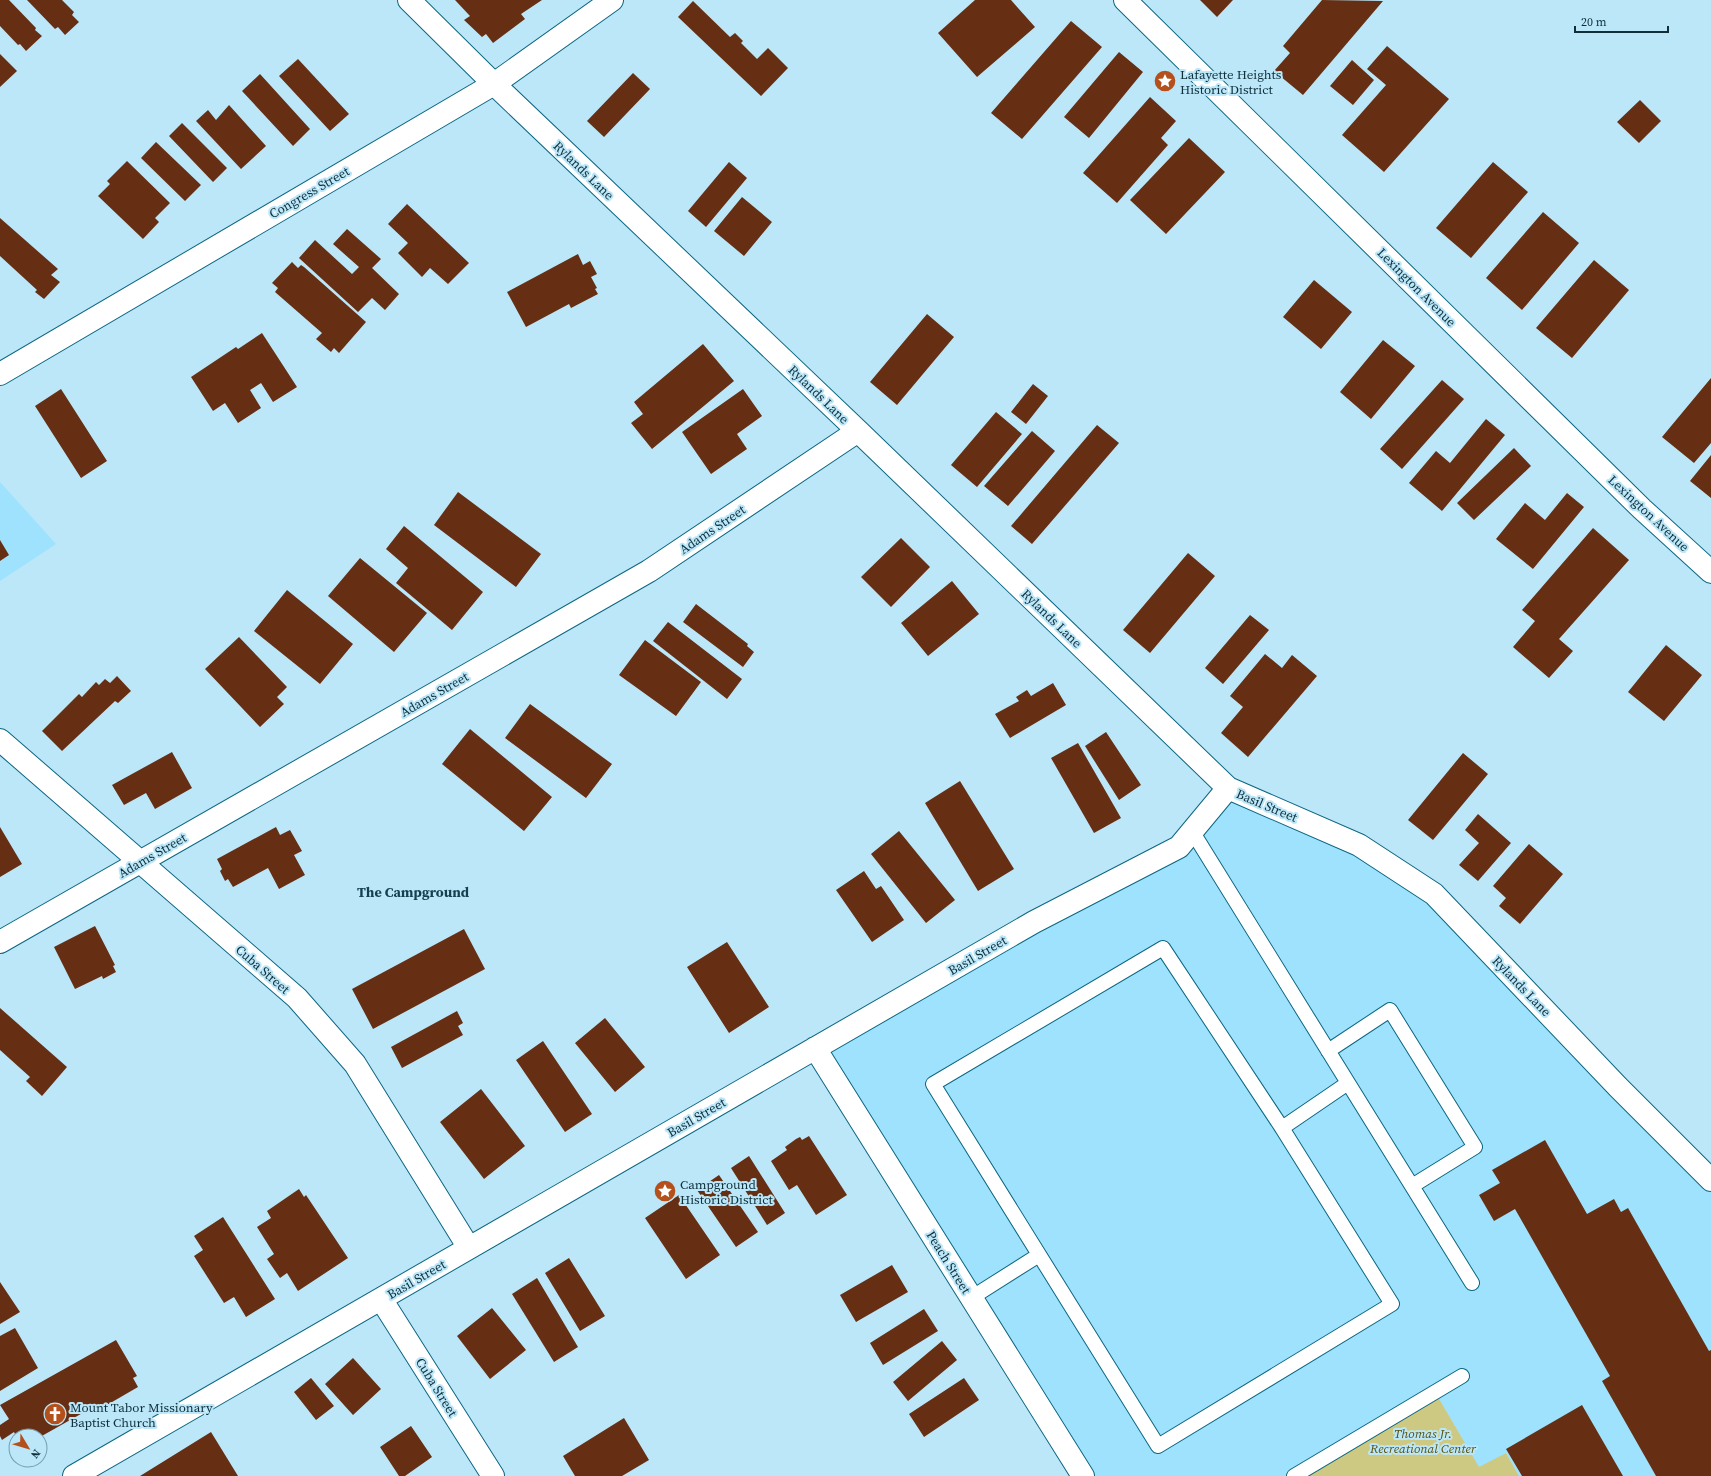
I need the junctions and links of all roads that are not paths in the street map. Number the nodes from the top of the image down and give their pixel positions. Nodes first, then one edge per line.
1 (409, 0) edge
2 (612, 0) edge
3 (1125, 0) edge
4 (494, 84) junction
5 (0, 374) edge
6 (858, 431) junction
7 (1711, 572) edge
8 (0, 740) edge
9 (1228, 788) junction
10 (1310, 824) joint
11 (1192, 831) junction
12 (140, 862) junction
13 (0, 942) edge
14 (814, 1048) junction
15 (1328, 1051) junction
16 (1348, 1083) junction
17 (1282, 1128) junction
18 (1711, 1180) edge
19 (1412, 1186) junction
20 (469, 1248) junction
21 (1039, 1255) junction
22 (1472, 1283) dead end
23 (971, 1298) junction
24 (381, 1299) junction
25 (1462, 1376) dead end
26 (74, 1476) edge
27 (493, 1476) edge
28 (1083, 1476) edge
29 (1294, 1476) edge

1 - 4 street, Rylands Lane
2 - 4 street, Congress Street
3 - 7 street, Lexington Avenue
4 - 5 street, Congress Street
4 - 6 street, Rylands Lane
6 - 9 street, Rylands Lane
6 - 12 street, Adams Street
8 - 12 street, Cuba Street
9 - 10 street, Basil Street
9 - 11 street, Basil Street
10 - 18 street, Rylands Lane
11 - 14 street, Basil Street
11 - 15 lane
12 - 13 street, Adams Street
12 - 20 street, Cuba Street
14 - 20 street, Basil Street
14 - 23 street, Peach Street
15 - 16 lane
15 - 19 lane
16 - 17 lane
16 - 19 lane
17 - 21 lane
17 - 21 lane
19 - 22 lane
20 - 24 street, Basil Street
21 - 23 lane
23 - 28 street, Peach Street
24 - 26 street, Basil Street
24 - 27 street, Cuba Street
25 - 29 lane

